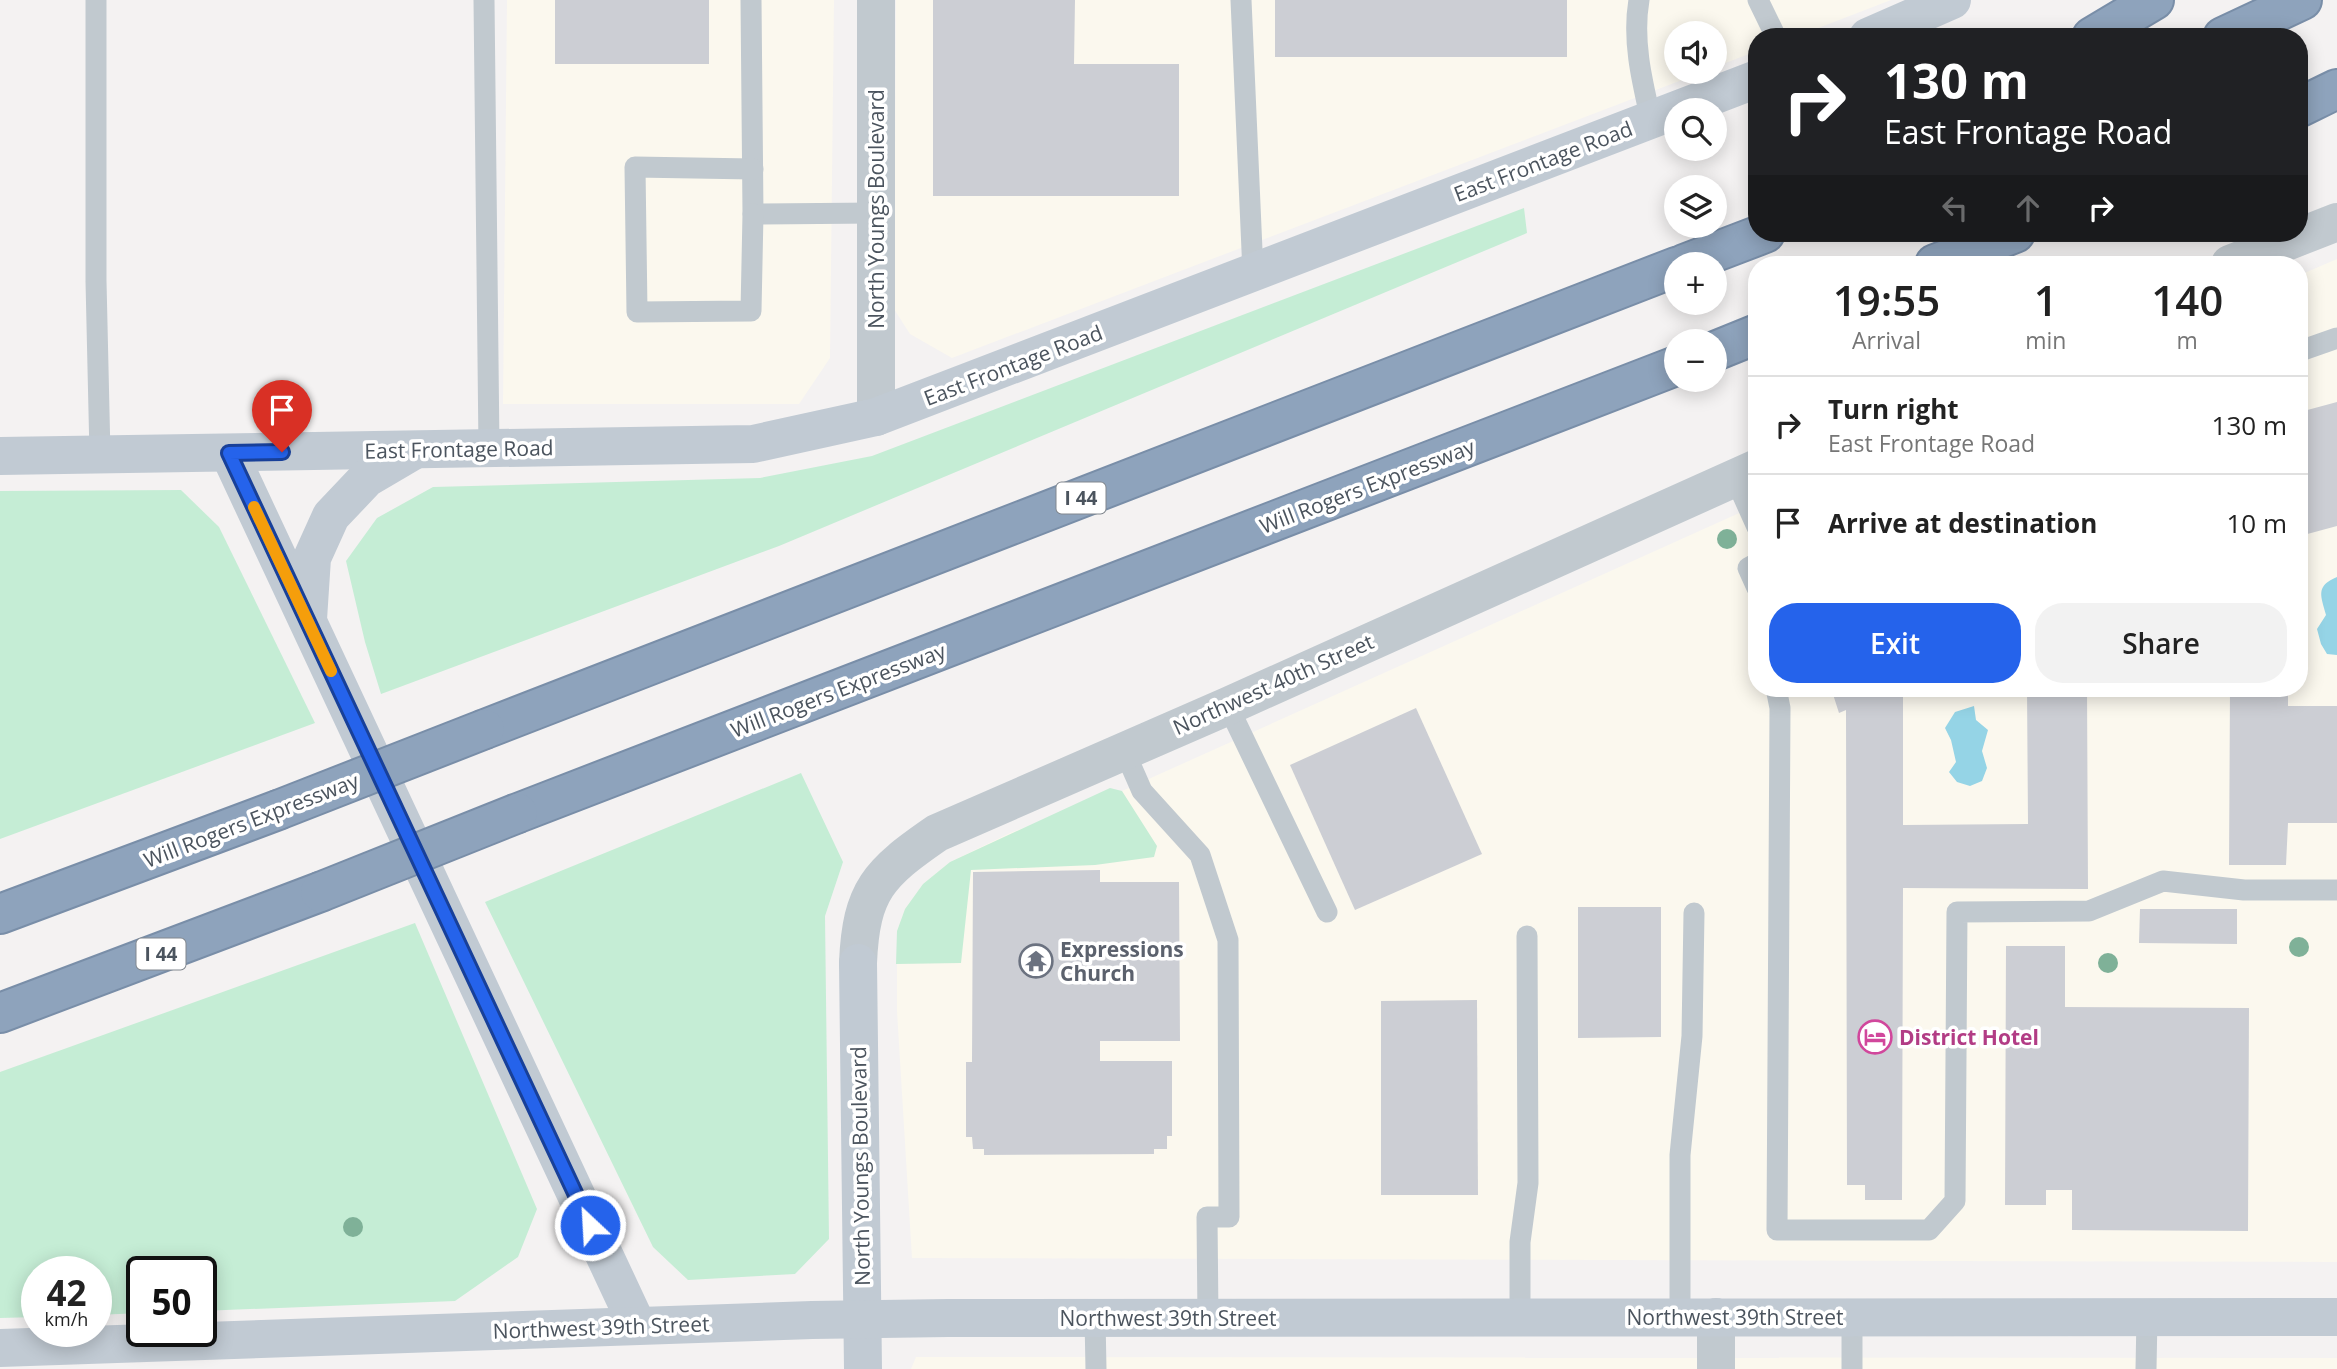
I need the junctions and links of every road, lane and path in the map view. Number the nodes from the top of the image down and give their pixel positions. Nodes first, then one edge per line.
1 (96, 0) edge
2 (484, 0) edge
3 (751, 0) edge
4 (876, 0) edge
5 (1241, 0) edge
6 (1639, 0) edge
7 (1758, 0) edge
8 (1952, 0) edge
9 (2154, 0) edge
10 (2302, 0) edge
11 (1772, 28) edge
12 (1888, 28) edge
13 (2107, 28) edge
14 (2242, 28) edge
15 (1748, 82) edge
16 (2337, 89) edge
17 (2308, 103) edge
18 (1651, 120) junction
19 (753, 169) junction
20 (876, 213) junction
21 (753, 214) junction
22 (2337, 222) edge
23 (2308, 233) edge
24 (1748, 239) edge
25 (1992, 242) edge
26 (2286, 242) edge
27 (1714, 252) edge
28 (1956, 256) edge
29 (2250, 256) edge
30 (1664, 272) edge
31 (1252, 273) junction
32 (1748, 338) edge
33 (2337, 338) edge
34 (1727, 346) edge
35 (2308, 348) edge
36 (1664, 371) edge
37 (876, 417) junction
38 (489, 449) junction
39 (415, 450) junction
40 (229, 453) junction
41 (100, 455) junction
42 (0, 456) edge
43 (1746, 473) edge
44 (307, 621) junction
45 (1778, 697) edge
46 (1228, 706) junction
47 (1124, 750) junction
48 (2337, 890) edge
49 (1327, 912) dead end
50 (1694, 913) dead end
51 (0, 914) edge
52 (1527, 936) dead end
53 (858, 963) joint
54 (0, 1013) edge
55 (1520, 1317) junction
56 (1698, 1317) junction
57 (1852, 1317) junction
58 (2147, 1317) junction
59 (2337, 1317) edge
60 (1095, 1318) junction
61 (1208, 1318) junction
62 (862, 1319) junction
63 (637, 1325) junction
64 (0, 1348) edge
65 (863, 1369) edge
66 (1096, 1369) edge
67 (1716, 1369) edge
68 (1852, 1369) edge
69 (2146, 1369) edge

1 - 41 lane
2 - 38 lane
3 - 19 lane
4 - 20 street, North Youngs Boulevard
5 - 31 lane
6 - 18 lane
7 - 11 lane
8 - 12 main road
9 - 13 highway
10 - 14 highway
15 - 18 main road, East Frontage Road
16 - 17 highway
18 - 31 main road, East Frontage Road
19 - 21 lane
19 - 21 lane
20 - 21 lane
20 - 37 street, North Youngs Boulevard
22 - 23 street
24 - 27 highway
25 - 28 highway
26 - 29 street
30 - 51 highway, Will Rogers Expressway / I 44, bridge
31 - 37 main road, East Frontage Road
32 - 34 highway
33 - 35 lane
36 - 54 highway, Will Rogers Expressway / I 44, bridge
37 - 38 main road, East Frontage Road
38 - 39 main road, East Frontage Road
39 - 40 main road, East Frontage Road
39 - 44 main road
40 - 41 main road
40 - 44 main road
41 - 42 main road
43 - 46 street, Northwest 40th Street
44 - 63 main road
45 - 48 lane
46 - 47 street, Northwest 40th Street
46 - 49 lane
47 - 53 street, Northwest 40th Street
47 - 61 lane
50 - 56 lane
52 - 55 lane
53 - 62 main road, North Youngs Boulevard
55 - 56 main road, Northwest 39th Street
55 - 61 main road, Northwest 39th Street
56 - 57 main road, Northwest 39th Street
56 - 67 street
57 - 58 main road, Northwest 39th Street
57 - 68 lane
58 - 59 main road, Northwest 39th Street
58 - 69 lane
60 - 61 main road, Northwest 39th Street
60 - 62 main road, Northwest 39th Street
60 - 66 lane
62 - 63 main road, Northwest 39th Street
62 - 65 main road, North Youngs Boulevard
63 - 64 main road, Northwest 39th Street

